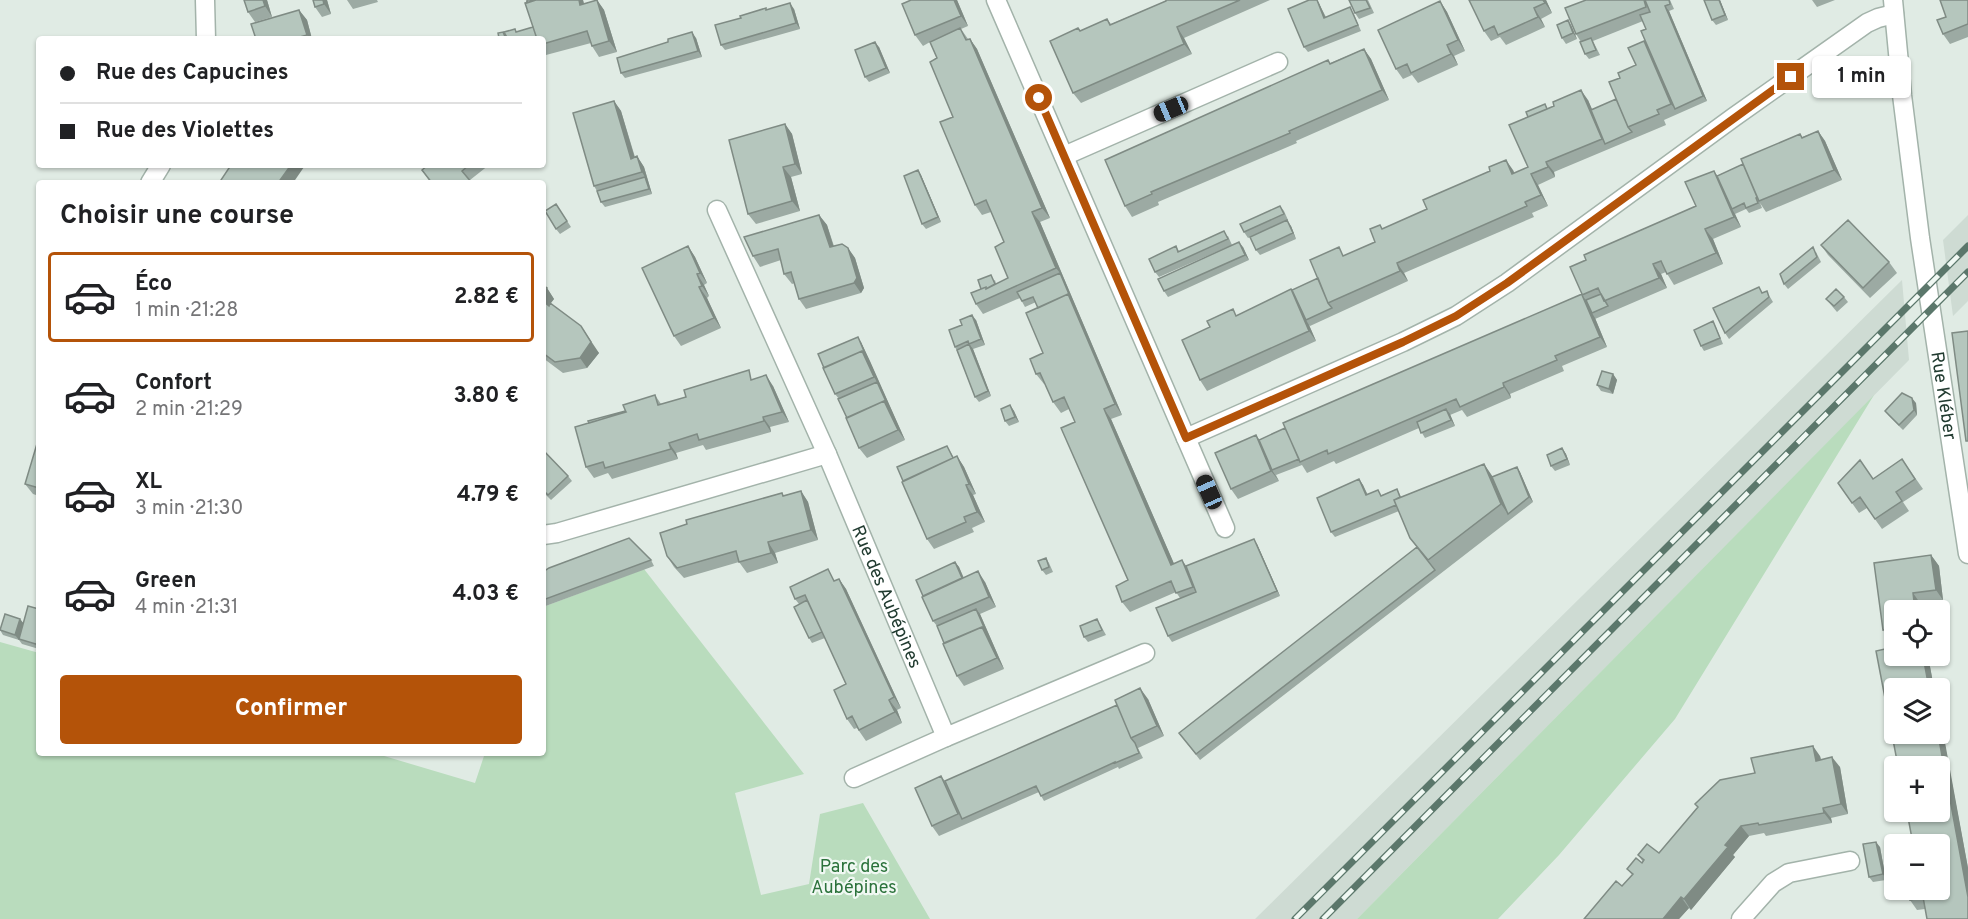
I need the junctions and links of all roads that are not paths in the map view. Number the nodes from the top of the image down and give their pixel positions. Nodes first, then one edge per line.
1 (205, 0) edge
2 (996, 0) edge
3 (1893, 7) edge
4 (206, 36) edge
5 (1278, 62) dead end
6 (1064, 156) junction
7 (717, 210) dead end
8 (1186, 438) junction
9 (827, 454) junction
10 (1225, 528) dead end
11 (546, 535) edge
12 (1968, 554) edge
13 (1145, 653) dead end
14 (946, 737) junction
15 (854, 778) dead end
16 (1850, 861) dead end
17 (1741, 919) edge

1 - 4 street
2 - 6 street
3 - 8 street
3 - 12 street, Rue Kléber
5 - 6 street
6 - 8 street
7 - 9 street, Rue des Aubépines
8 - 10 street
9 - 11 street
9 - 14 street, Rue des Aubépines
13 - 14 street
14 - 15 street
16 - 17 street

